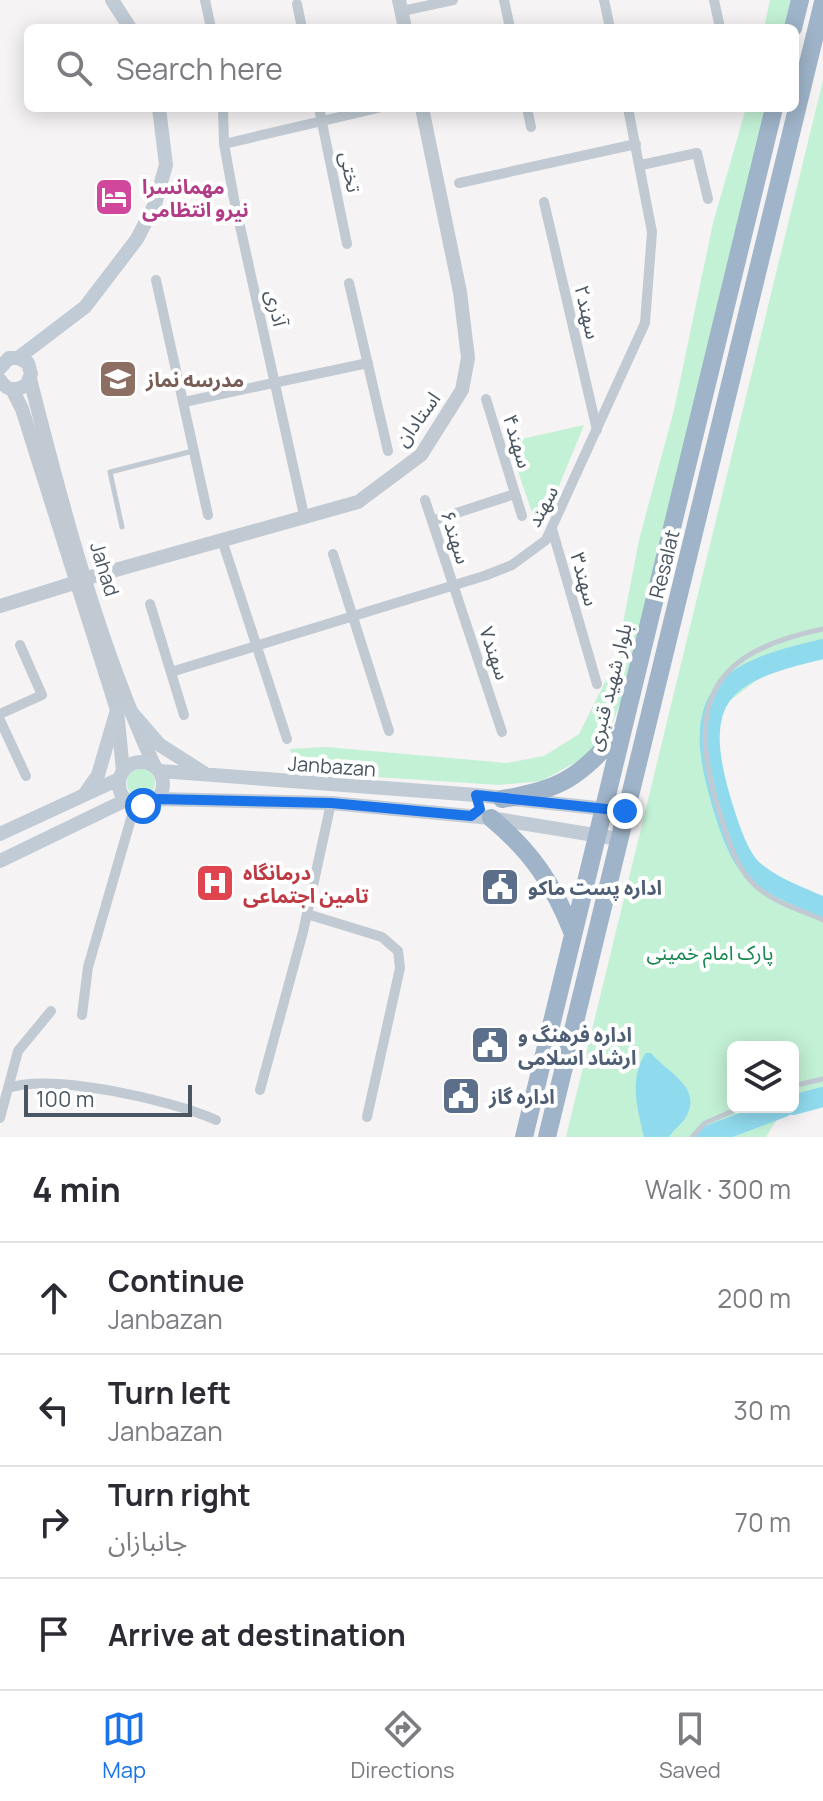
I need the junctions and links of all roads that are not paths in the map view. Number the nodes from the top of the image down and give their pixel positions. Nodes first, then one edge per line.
1 (112, 0) edge
2 (205, 0) edge
3 (453, 0) edge
4 (504, 0) edge
5 (604, 0) edge
6 (714, 0) edge
7 (800, 0) edge
8 (823, 2) edge
9 (297, 4) dead end
10 (400, 6) edge
11 (127, 24) edge
12 (210, 24) edge
13 (301, 24) edge
14 (509, 24) edge
15 (609, 24) edge
16 (719, 24) edge
17 (794, 24) edge
18 (799, 101) edge
19 (159, 112) edge
20 (223, 112) edge
21 (320, 112) edge
22 (361, 112) edge
23 (423, 112) edge
24 (528, 112) edge
25 (629, 112) edge
26 (773, 112) edge
27 (796, 112) edge
28 (322, 121) junction
29 (531, 127) dead end
30 (224, 144) junction
31 (636, 144) junction
32 (641, 165) junction
33 (459, 183) dead end
34 (708, 199) dead end
35 (544, 202) dead end
36 (347, 244) dead end
37 (156, 280) dead end
38 (349, 283) dead end
39 (723, 319) junction
40 (745, 325) junction
41 (18, 358) junction
42 (368, 363) junction
43 (0, 368) edge
44 (30, 379) junction
45 (275, 380) junction
46 (6, 385) edge
47 (486, 399) dead end
48 (184, 402) junction
49 (597, 430) junction
50 (194, 451) junction
51 (388, 451) dead end
52 (515, 494) junction
53 (425, 500) dead end
54 (208, 515) dead end
55 (304, 515) junction
56 (522, 516) dead end
57 (432, 521) junction
58 (122, 527) dead end
59 (552, 529) junction
60 (222, 540) junction
61 (333, 554) dead end
62 (81, 580) junction
63 (453, 585) junction
64 (150, 604) dead end
65 (0, 606) edge
66 (352, 614) junction
67 (823, 629) edge
68 (256, 644) junction
69 (20, 645) dead end
70 (171, 672) junction
71 (597, 684) dead end
72 (122, 708) junction
73 (184, 715) dead end
74 (0, 717) edge
75 (389, 731) dead end
76 (620, 731) junction
77 (502, 732) dead end
78 (287, 739) dead end
79 (157, 768) junction
80 (121, 775) junction
81 (26, 776) dead end
82 (215, 778) junction
83 (84, 795) junction
84 (476, 795) junction
85 (158, 799) junction
86 (502, 799) junction
87 (131, 802) junction
88 (331, 803) junction
89 (603, 808) junction
90 (625, 811) junction
91 (471, 816) junction
92 (491, 818) junction
93 (0, 834) edge
94 (597, 835) junction
95 (619, 839) junction
96 (0, 861) edge
97 (307, 914) junction
98 (823, 920) edge
99 (573, 935) junction
100 (51, 1011) dead end
101 (82, 1015) dead end
102 (823, 1079) edge
103 (799, 1085) edge
104 (8, 1088) junction
105 (260, 1090) dead end
106 (728, 1113) edge
107 (367, 1117) dead end
108 (0, 1118) edge
109 (216, 1120) dead end
110 (524, 1137) edge
111 (547, 1137) edge
112 (692, 1137) edge

1 - 11 main road
2 - 12 street
3 - 10 street
4 - 14 street
5 - 15 street
6 - 16 street
7 - 17 highway
8 - 18 highway, Resalat
9 - 13 street
19 - 41 main road
20 - 30 street, آذری
21 - 28 street, تختی
22 - 28 street
23 - 55 street, استادان
24 - 29 street
25 - 31 street, سهند
26 - 39 highway, بلوار شهید قنبری
27 - 40 highway, Resalat
28 - 30 street
28 - 36 street, تختی
30 - 45 street, آذری
31 - 32 street, سهند
31 - 33 street
32 - 34 street
32 - 49 street, سهند
35 - 49 street, سهند۲
37 - 48 street
38 - 42 street
39 - 40 highway
39 - 76 highway, بلوار شهید قنبری
40 - 90 highway, Resalat
41 - 43 main road
41 - 44 main road
42 - 45 street
42 - 51 street
44 - 46 main road
44 - 62 street, Jahad
45 - 48 street
45 - 55 street, آذری
46 - 62 street, Jahad
47 - 52 street, سهند۴
48 - 50 street
49 - 59 street, سهند
50 - 54 street
50 - 58 lane
52 - 56 street, سهند۴
52 - 57 street
53 - 57 street, سهند۶
55 - 60 street, استادان
57 - 63 street, سهند۶
59 - 63 street, سهند
59 - 71 street, سهند۳
60 - 62 street, استادان
60 - 68 street
61 - 66 street
62 - 65 street, استادان
62 - 72 street, Jahad
63 - 66 street, سهند
63 - 77 street, سهند۷
64 - 70 street
66 - 68 street, سهند
66 - 75 street
67 - 98 lane
68 - 70 street, سهند
68 - 78 street
69 - 74 street
70 - 73 street
72 - 79 street, Jahad
72 - 80 street, Jahad
72 - 82 main road
72 - 83 main road
74 - 81 street
76 - 86 highway
76 - 89 highway, بلوار شهید قنبری
79 - 80 main road
79 - 82 main road, Janbazan
79 - 85 main road
80 - 83 main road
80 - 87 main road
82 - 84 main road, Janbazan
83 - 93 main road
84 - 86 main road, Janbazan
84 - 91 main road
85 - 87 main road
85 - 88 main road, Janbazan
86 - 89 main road, Janbazan
87 - 96 main road
87 - 101 street
88 - 91 main road, Janbazan
88 - 97 street
89 - 90 main road, Janbazan
89 - 94 highway, بلوار شهید قنبری
90 - 95 highway, Resalat
91 - 92 main road, Janbazan
92 - 94 main road, Janbazan
92 - 99 highway
94 - 95 main road, Janbazan
94 - 99 highway, بلوار شهید قنبری
95 - 111 highway, Resalat
97 - 105 street
97 - 107 street
99 - 110 highway, بلوار شهید قنبری
100 - 104 street
102 - 103 lane
104 - 108 street
104 - 109 street
106 - 112 lane

